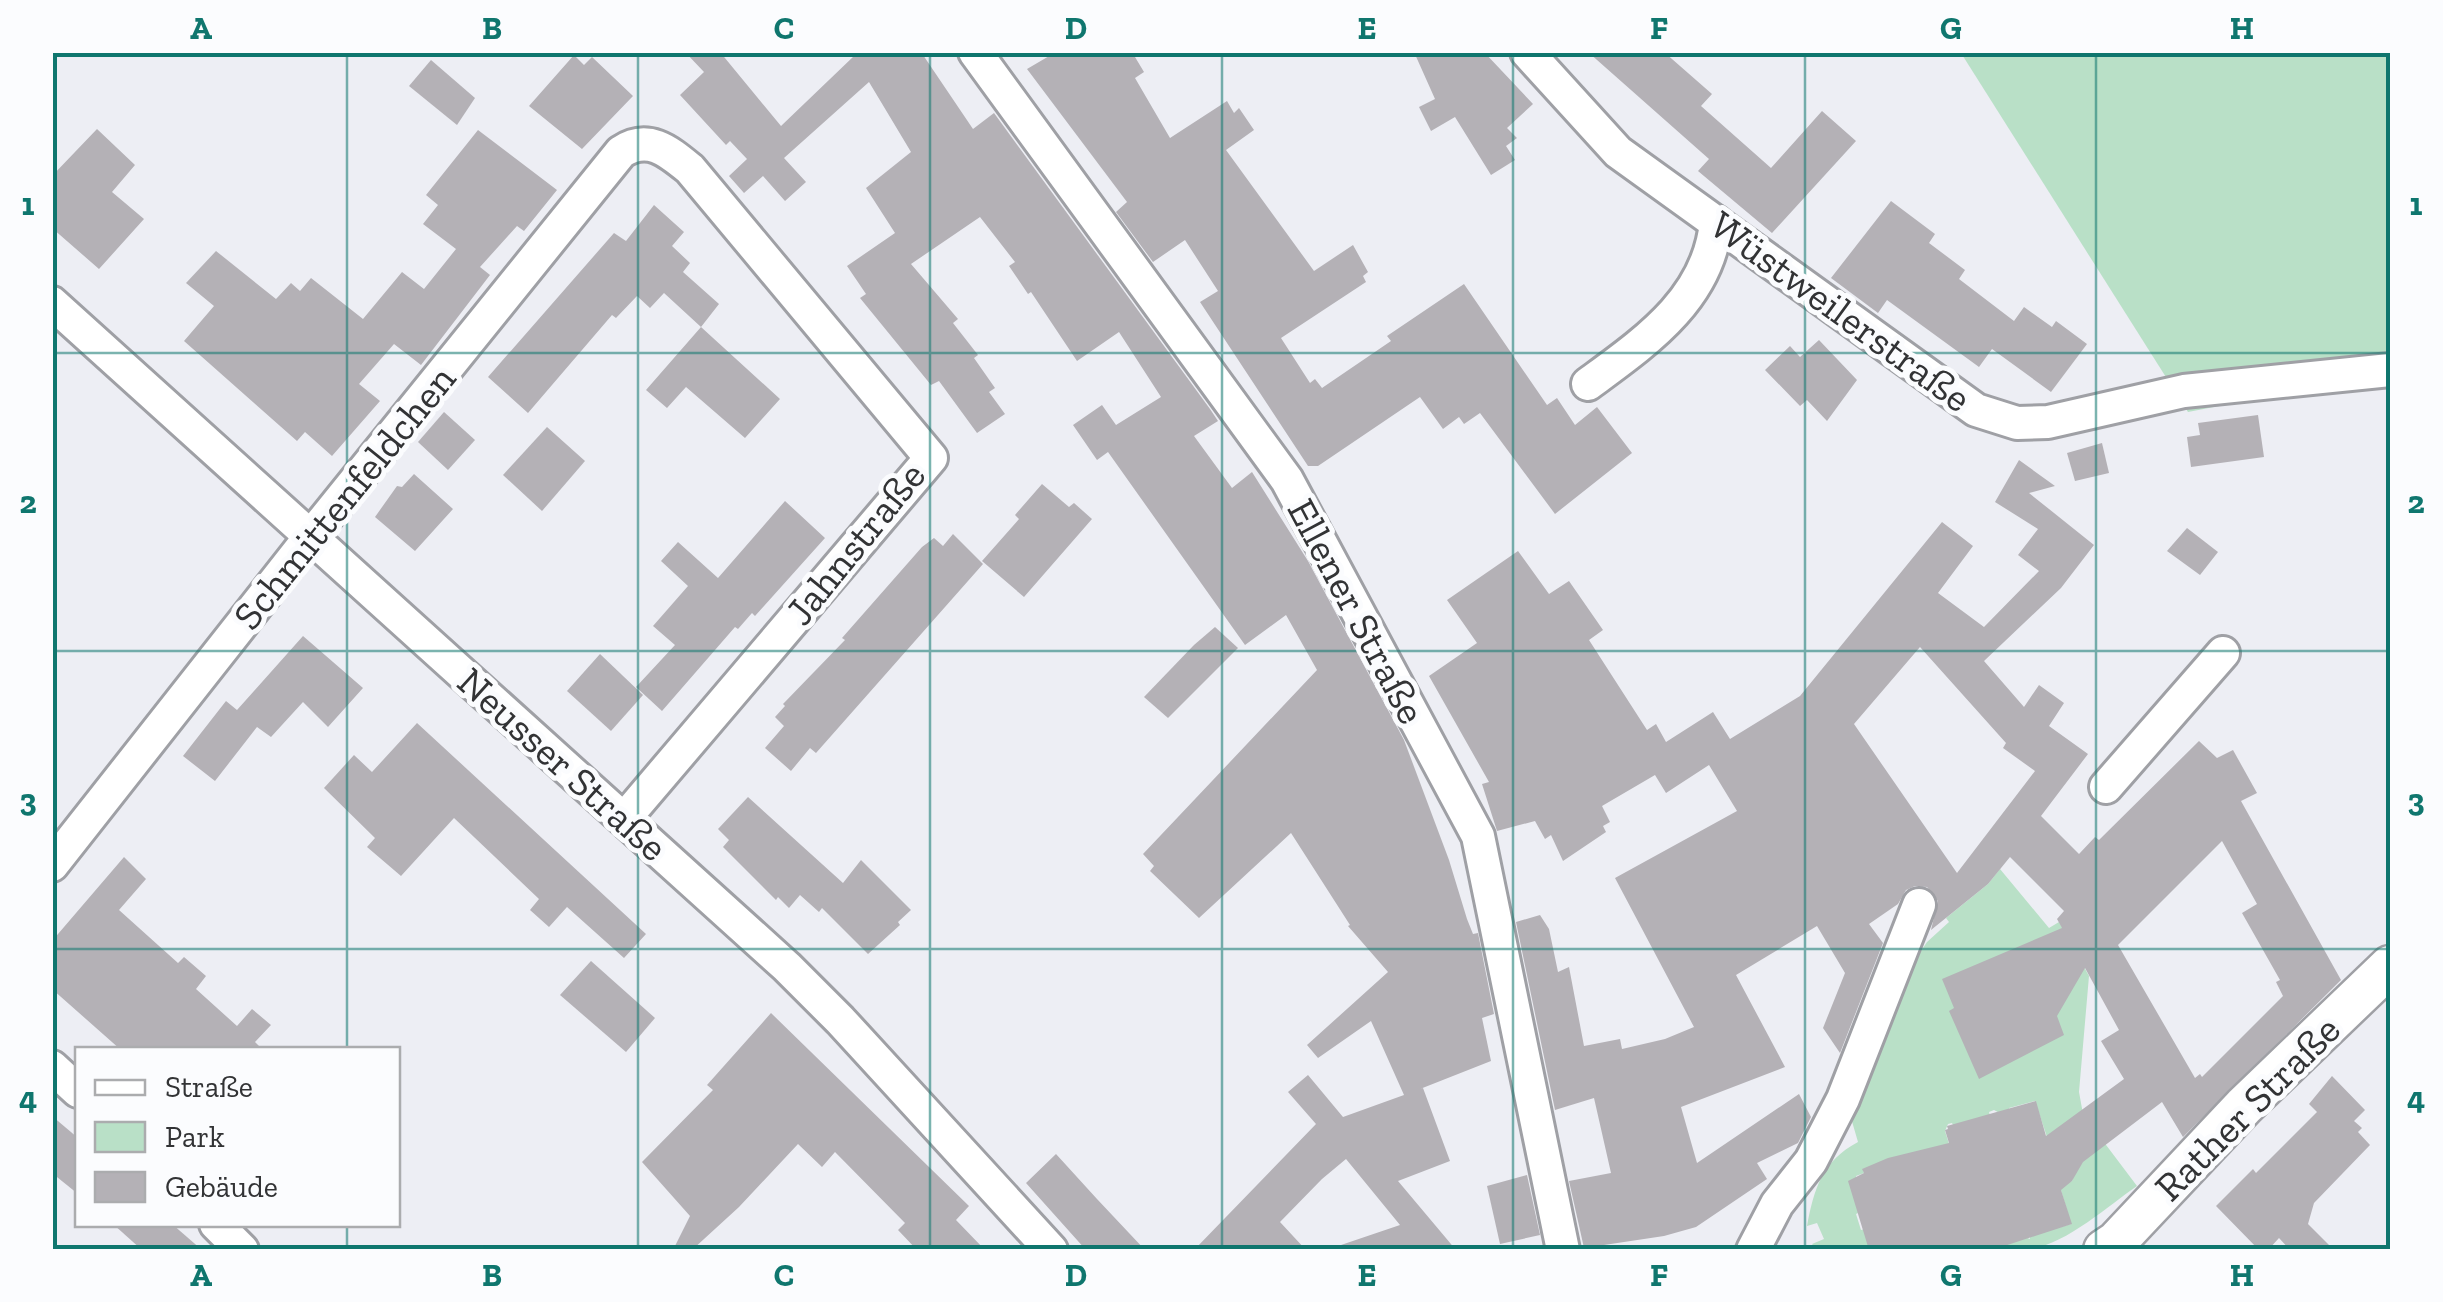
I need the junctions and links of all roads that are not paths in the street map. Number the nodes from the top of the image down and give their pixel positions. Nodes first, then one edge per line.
1 (975, 52) edge
2 (1527, 52) edge
3 (644, 142) joint
4 (1716, 222) junction
5 (52, 303) edge
6 (2390, 370) edge
7 (1588, 384) dead end
8 (311, 536) junction
9 (2223, 653) dead end
10 (2106, 786) dead end
11 (625, 818) junction
12 (52, 865) edge
13 (1919, 905) dead end
14 (2390, 966) edge
15 (52, 1067) edge
16 (75, 1088) edge
17 (219, 1227) edge
18 (242, 1250) edge
19 (1051, 1250) edge
20 (1564, 1250) edge
21 (1753, 1250) edge
22 (2104, 1250) edge

1 - 20 street, Ellener Straße
2 - 4 street, Wüstweilerstraße
3 - 8 street, Schmittenfeldchen
3 - 11 street, Jahnstraße
4 - 6 street, Wüstweilerstraße
4 - 7 street
5 - 8 street, Neusser Straße
8 - 11 street, Neusser Straße
8 - 12 street, Schmittenfeldchen
9 - 10 street
11 - 19 street, Neusser Straße
13 - 21 street
14 - 22 main road, Rather Straße
15 - 16 street
17 - 18 street

